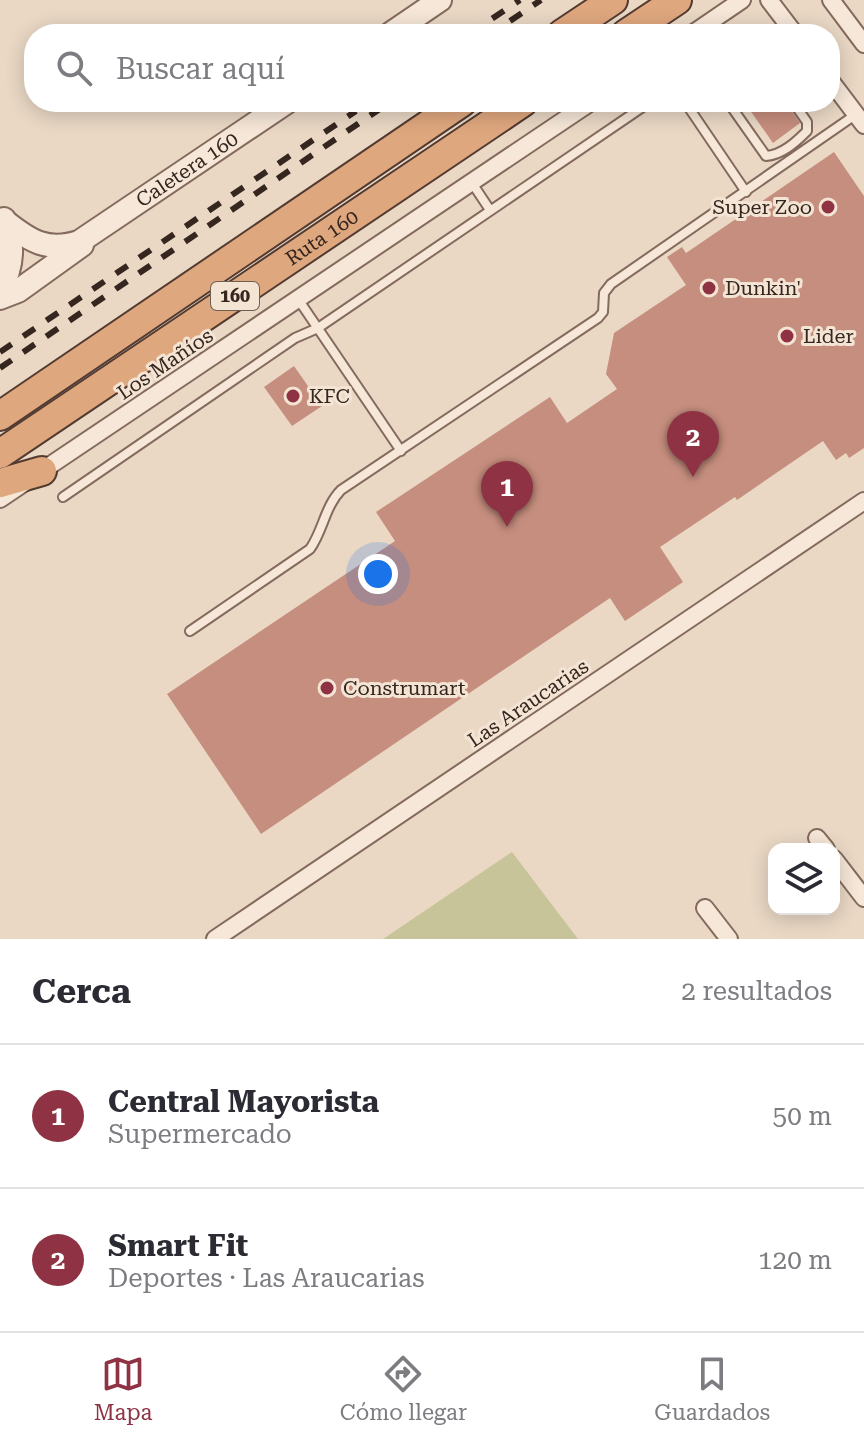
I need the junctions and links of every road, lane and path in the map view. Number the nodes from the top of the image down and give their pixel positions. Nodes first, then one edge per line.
1 (440, 0) edge
2 (613, 0) edge
3 (677, 0) edge
4 (742, 0) edge
5 (769, 0) edge
6 (831, 0) edge
7 (405, 24) edge
8 (577, 24) edge
9 (641, 24) edge
10 (707, 24) edge
11 (787, 24) edge
12 (864, 44) edge
13 (840, 92) edge
14 (272, 112) edge
15 (447, 112) edge
16 (508, 112) edge
17 (576, 112) edge
18 (635, 112) edge
19 (692, 112) edge
20 (735, 112) edge
21 (800, 112) edge
22 (861, 116) edge
23 (471, 182) junction
24 (746, 192) junction
25 (490, 210) junction
26 (3, 217) edge
27 (88, 236) junction
28 (0, 290) edge
29 (0, 298) edge
30 (298, 299) junction
31 (318, 328) junction
32 (0, 416) edge
33 (401, 451) junction
34 (0, 454) edge
35 (42, 471) junction
36 (0, 483) edge
37 (63, 497) dead end
38 (0, 499) edge
39 (864, 501) edge
40 (190, 631) dead end
41 (840, 867) edge
42 (864, 898) edge
43 (705, 908) dead end
44 (215, 939) edge
45 (729, 939) edge

1 - 7 street
2 - 8 highway
3 - 9 highway
4 - 10 street
5 - 11 street
6 - 12 street
13 - 22 street
14 - 27 street, Caletera 160
15 - 32 highway, Ruta 160 / 160
16 - 34 highway, Ruta 160 / 160
17 - 23 street, Los Mañíos
18 - 25 lane
19 - 24 lane
20 - 21 lane
22 - 24 lane
23 - 25 lane
23 - 30 street, Los Mañíos
24 - 33 lane
25 - 31 lane
26 - 27 street, Caletera 160
26 - 28 street
27 - 29 street, Caletera 160
30 - 31 lane
30 - 35 street, Los Mañíos
31 - 33 lane
31 - 37 lane
33 - 40 lane
35 - 36 highway
35 - 38 street, Los Mañíos
39 - 44 street, Las Araucarias
41 - 42 street
43 - 45 street

